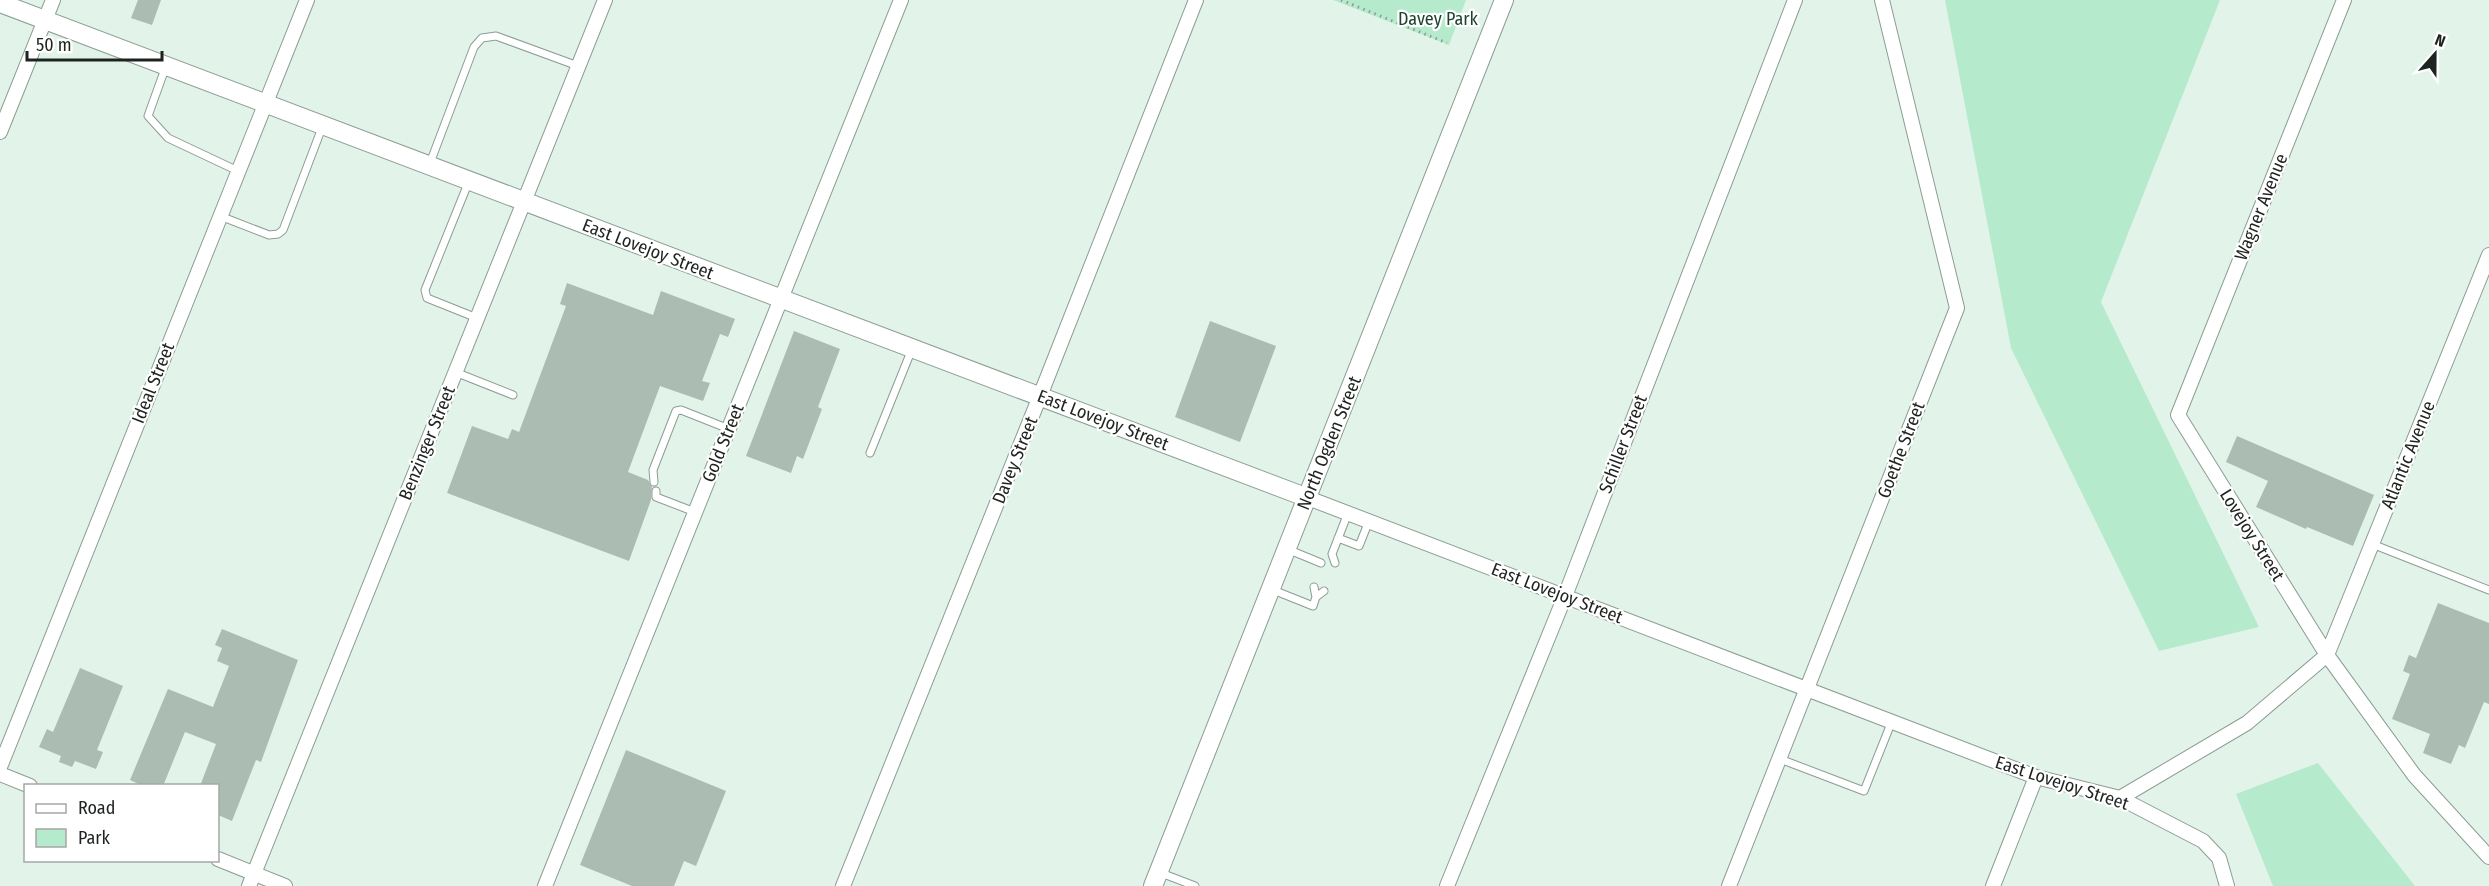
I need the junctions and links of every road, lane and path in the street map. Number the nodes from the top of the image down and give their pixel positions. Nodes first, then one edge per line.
1 (53, 0) edge
2 (307, 0) edge
3 (605, 0) edge
4 (901, 0) edge
5 (1196, 0) edge
6 (1341, 0) edge
7 (1504, 0) edge
8 (1795, 0) edge
9 (1882, 0) edge
10 (2344, 0) edge
11 (0, 3) edge
12 (45, 20) junction
13 (1447, 43) dead end
14 (166, 66) junction
15 (579, 66) junction
16 (265, 104) junction
17 (322, 125) junction
18 (0, 132) edge
19 (429, 165) junction
20 (238, 171) junction
21 (469, 181) junction
22 (524, 202) junction
23 (219, 216) junction
24 (2489, 255) edge
25 (782, 299) junction
26 (477, 318) junction
27 (912, 349) junction
28 (455, 372) junction
29 (513, 395) dead end
30 (1041, 396) junction
31 (2178, 415) joint
32 (729, 429) junction
33 (870, 453) dead end
34 (654, 482) dead end
35 (656, 491) dead end
36 (1308, 498) junction
37 (696, 512) junction
38 (1348, 513) junction
39 (1369, 521) junction
40 (1338, 538) junction
41 (2372, 544) junction
42 (1287, 549) junction
43 (1332, 554) junction
44 (1335, 563) dead end
45 (1314, 587) dead end
46 (1270, 590) junction
47 (2489, 590) edge
48 (1324, 591) dead end
49 (1565, 596) junction
50 (1316, 597) junction
51 (2327, 656) junction
52 (1808, 688) junction
53 (1892, 721) junction
54 (1780, 759) junction
55 (0, 767) edge
56 (0, 774) edge
57 (2036, 777) junction
58 (25, 784) edge
59 (2120, 798) junction
60 (2489, 856) edge
61 (219, 860) edge
62 (1156, 879) edge
63 (251, 880) edge
64 (285, 886) edge
65 (545, 886) edge
66 (843, 886) edge
67 (1194, 886) edge
68 (1448, 886) edge
69 (1729, 886) edge
70 (1993, 886) edge
71 (2227, 886) edge

1 - 12 street
2 - 16 street, Ideal Street
3 - 15 street, Benzinger Street
4 - 25 street, Gold Street
5 - 30 street, Davey Street
6 - 13 path
7 - 36 street, North Ogden Street
8 - 49 street, Schiller Street
9 - 52 street, Goethe Street
10 - 31 street, Wagner Avenue
11 - 12 street, East Lovejoy Street
12 - 14 street, East Lovejoy Street
12 - 18 street
14 - 16 street, East Lovejoy Street
14 - 20 lane
15 - 19 lane
15 - 22 street, Benzinger Street
16 - 17 street, East Lovejoy Street
16 - 20 street, Ideal Street
17 - 19 street, East Lovejoy Street
17 - 23 lane
19 - 21 street, East Lovejoy Street
20 - 23 street, Ideal Street
21 - 22 street, East Lovejoy Street
21 - 26 lane
22 - 25 street, East Lovejoy Street
22 - 26 street, Benzinger Street
23 - 55 street, Ideal Street
24 - 41 street, Atlantic Avenue
25 - 27 street, East Lovejoy Street
25 - 32 street, Gold Street
26 - 28 street, Benzinger Street
27 - 30 street, East Lovejoy Street
27 - 33 lane
28 - 29 lane
28 - 63 street, Benzinger Street
30 - 36 street, East Lovejoy Street
30 - 66 street, Davey Street
31 - 51 street, Lovejoy Street
32 - 34 lane
32 - 37 street, Gold Street
35 - 37 lane
36 - 38 street, East Lovejoy Street
36 - 42 street, North Ogden Street
37 - 65 street, Gold Street
38 - 39 street, East Lovejoy Street
38 - 40 lane
39 - 40 lane
39 - 49 street, East Lovejoy Street
40 - 43 lane
41 - 47 lane
41 - 51 street, Atlantic Avenue
42 - 43 lane
42 - 46 street, North Ogden Street
43 - 44 lane
45 - 50 lane
46 - 50 lane
46 - 62 street, North Ogden Street
48 - 50 lane
49 - 52 street, East Lovejoy Street
49 - 68 street, Schiller Street
51 - 59 street
51 - 60 street, Lovejoy Street
52 - 53 street, East Lovejoy Street
52 - 54 street, Goethe Street
53 - 54 lane
53 - 57 street, East Lovejoy Street
54 - 69 street, Goethe Street
56 - 58 street
57 - 59 street, East Lovejoy Street
57 - 70 street
59 - 71 street, East Lovejoy Street
61 - 63 street
62 - 67 lane
63 - 64 street

